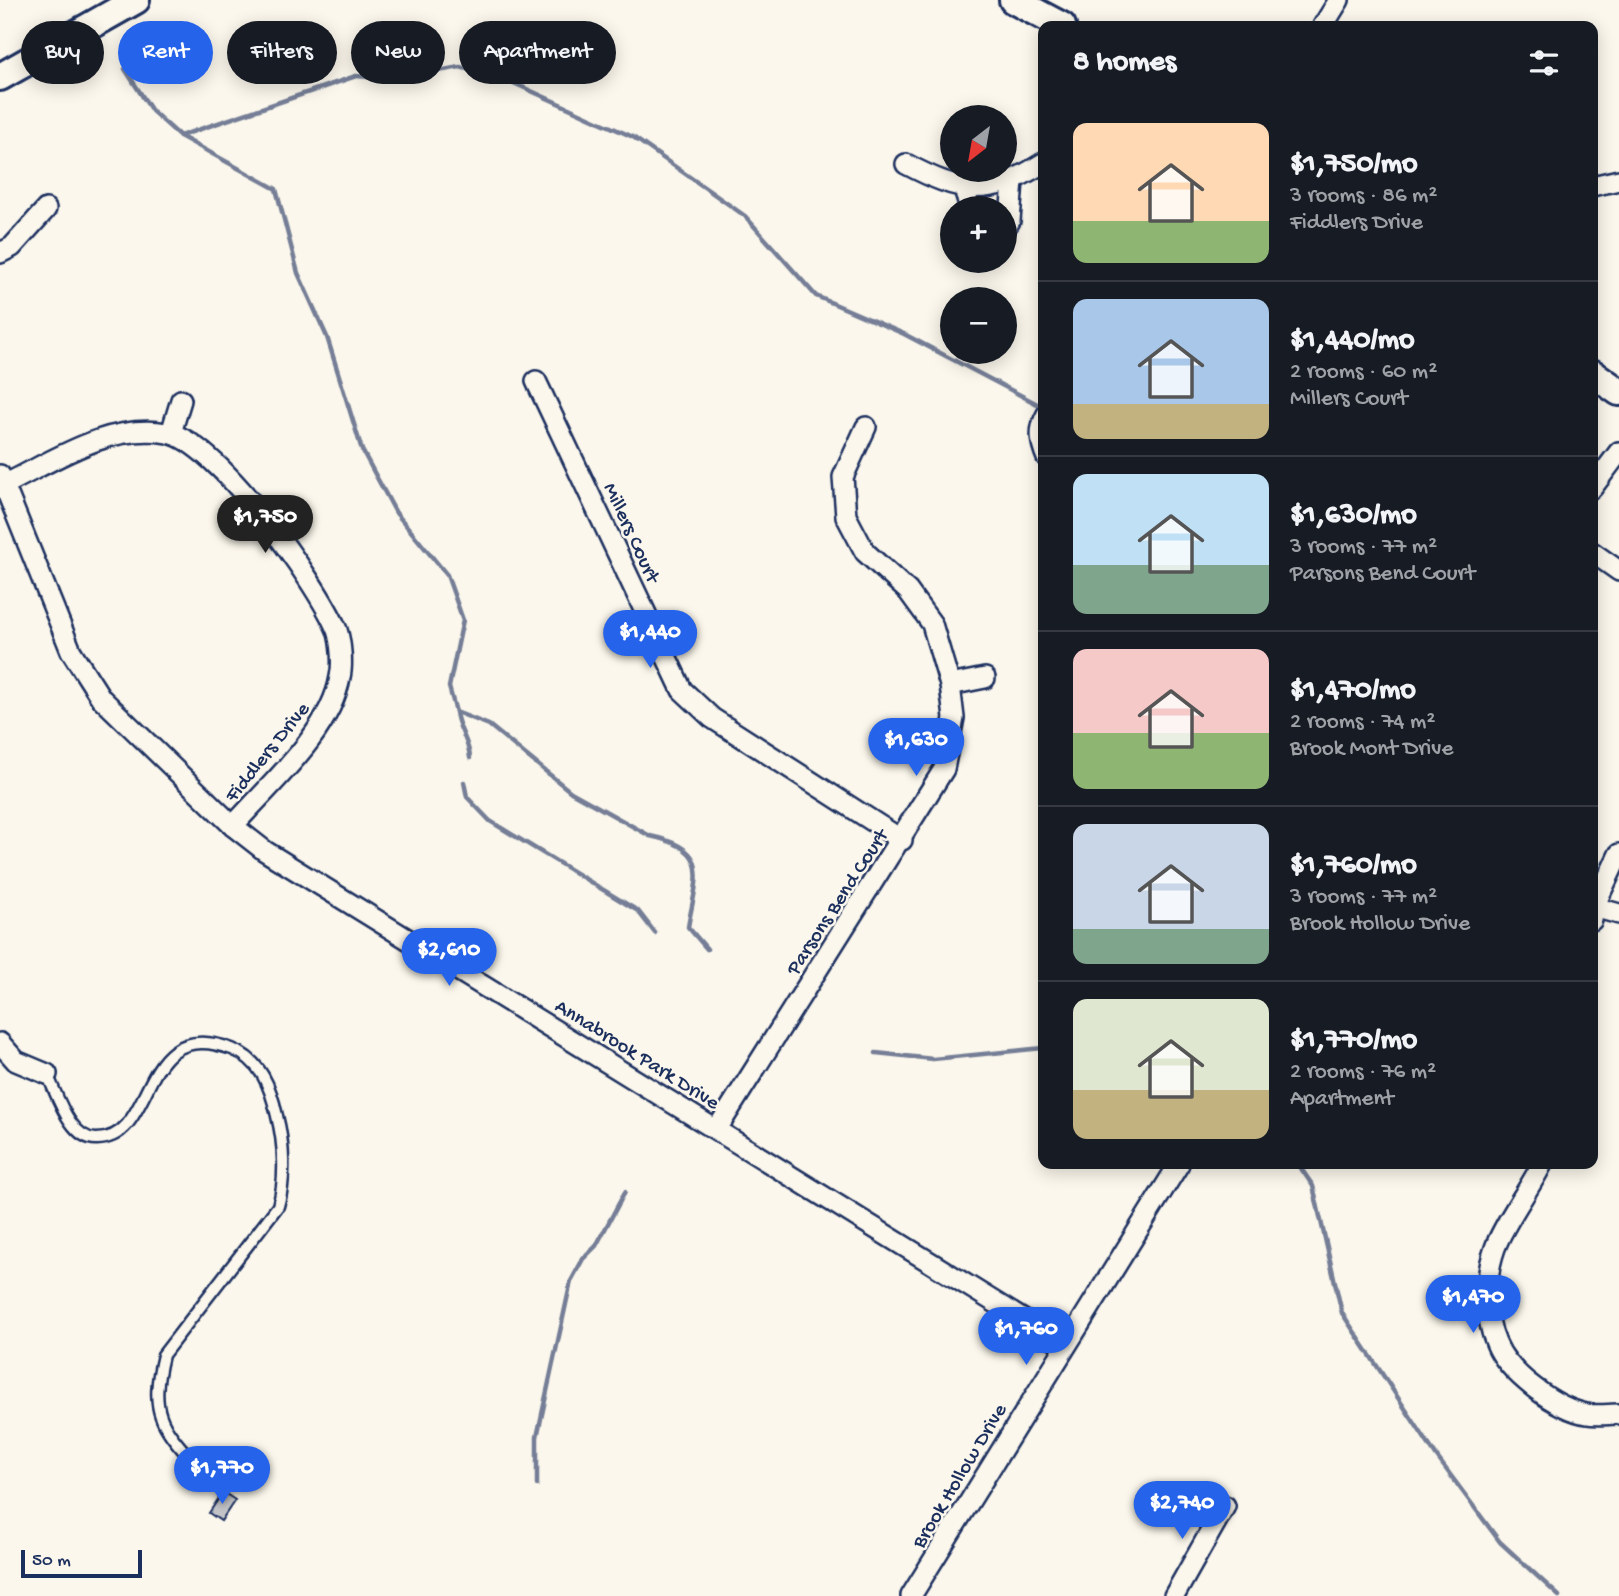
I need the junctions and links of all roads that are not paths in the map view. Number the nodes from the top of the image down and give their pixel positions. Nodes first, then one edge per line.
1 (136, 0) edge
2 (1013, 0) edge
3 (1339, 0) edge
4 (1053, 21) edge
5 (1326, 21) edge
6 (0, 77) edge
7 (906, 164) dead end
8 (1038, 166) edge
9 (1017, 178) edge
10 (1619, 180) edge
11 (1008, 182) edge
12 (1598, 185) edge
13 (962, 196) edge
14 (974, 196) edge
15 (46, 209) dead end
16 (0, 253) edge
17 (1598, 377) edge
18 (536, 381) dead end
19 (1619, 392) edge
20 (181, 400) dead end
21 (1038, 421) edge
22 (866, 427) dead end
23 (171, 433) junction
24 (1038, 449) edge
25 (1619, 452) edge
26 (2, 480) edge
27 (1598, 480) edge
28 (1598, 556) edge
29 (1619, 572) edge
30 (985, 678) dead end
31 (950, 685) junction
32 (233, 826) junction
33 (902, 840) junction
34 (1619, 854) edge
35 (1598, 902) edge
36 (1598, 914) edge
37 (1619, 914) edge
38 (0, 1043) edge
39 (47, 1074) joint
40 (717, 1129) junction
41 (1176, 1169) edge
42 (1539, 1169) edge
43 (1064, 1345) junction
44 (1619, 1415) edge
45 (202, 1472) dead end
46 (1225, 1506) dead end
47 (911, 1596) edge
48 (1174, 1596) edge

1 - 6 main road
2 - 4 main road
3 - 5 street
7 - 13 street
8 - 9 street
10 - 12 street
11 - 14 street
15 - 16 street
17 - 19 main road
18 - 33 street, Millers Court
20 - 23 street
21 - 24 lane
22 - 31 street, Parsons Bend Court
23 - 26 street, Fiddlers Drive
23 - 32 street, Fiddlers Drive
25 - 27 street
26 - 32 street, Annabrook Park Drive
28 - 29 street
30 - 31 street
31 - 33 street, Parsons Bend Court
32 - 40 street, Annabrook Park Drive
33 - 40 street, Parsons Bend Court
34 - 35 street
36 - 37 street
38 - 39 street
39 - 45 lane
40 - 43 street, Annabrook Park Drive
41 - 43 street, Brook Hollow Drive
42 - 44 street
43 - 47 street, Brook Hollow Drive
46 - 48 street

